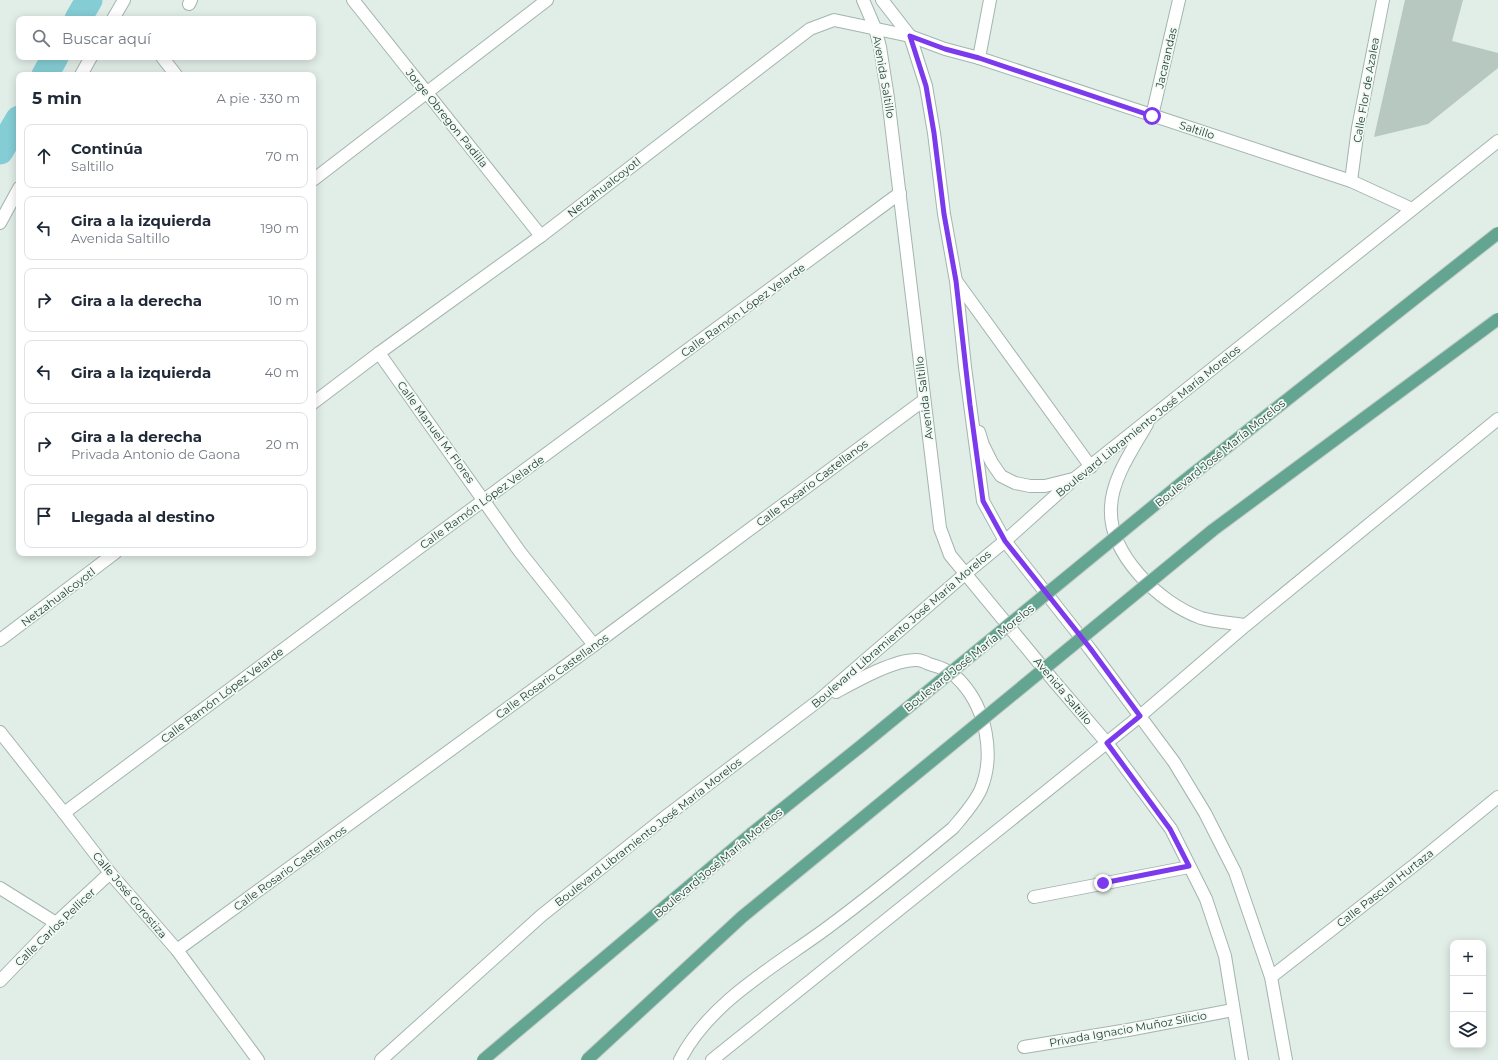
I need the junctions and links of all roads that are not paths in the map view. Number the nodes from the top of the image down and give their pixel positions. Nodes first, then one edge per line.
1 (124, 0) edge
2 (353, 0) edge
3 (547, 0) edge
4 (863, 0) edge
5 (882, 0) edge
6 (990, 0) edge
7 (1179, 0) edge
8 (1383, 0) edge
9 (115, 16) edge
10 (875, 28) junction
11 (910, 36) junction
12 (979, 58) junction
13 (89, 60) edge
14 (164, 60) edge
15 (83, 72) edge
16 (174, 72) edge
17 (427, 93) junction
18 (1152, 116) junction
19 (1498, 141) edge
20 (316, 178) edge
21 (1351, 181) junction
22 (900, 193) junction
23 (16, 194) edge
24 (1412, 209) junction
25 (0, 223) edge
26 (1498, 233) edge
27 (541, 236) junction
28 (956, 281) junction
29 (1498, 319) edge
30 (379, 353) junction
31 (924, 400) junction
32 (316, 401) edge
33 (970, 405) junction
34 (1149, 419) junction
35 (1498, 419) edge
36 (1091, 467) junction
37 (1074, 479) junction
38 (484, 500) junction
39 (1005, 541) junction
40 (111, 556) edge
41 (965, 574) junction
42 (1246, 625) junction
43 (0, 640) edge
44 (594, 646) junction
45 (818, 701) junction
46 (1140, 716) junction
47 (0, 732) edge
48 (1107, 743) junction
49 (1498, 797) edge
50 (64, 813) junction
51 (1189, 866) junction
52 (110, 873) junction
53 (0, 888) edge
54 (1034, 897) dead end
55 (56, 923) junction
56 (178, 950) junction
57 (1271, 977) junction
58 (0, 981) edge
59 (1233, 1010) junction
60 (1024, 1047) dead end
61 (258, 1060) edge
62 (381, 1060) edge
63 (484, 1060) edge
64 (587, 1060) edge
65 (680, 1060) edge
66 (712, 1060) edge
67 (1242, 1060) edge
68 (1286, 1060) edge

1 - 9 street
2 - 17 street, Jorge Obregon Padilla
3 - 17 street
4 - 10 street, Avenida Saltillo
5 - 11 street
6 - 12 street
7 - 18 street, Jacarandas
8 - 21 street, Calle Flor de Azalea
10 - 11 street, Netzahualcoyotl
10 - 22 street, Avenida Saltillo
10 - 27 street, Netzahualcoyotl
11 - 12 street, Saltillo
11 - 28 street
12 - 18 street, Saltillo
13 - 15 street
14 - 16 street
17 - 20 street
17 - 27 street, Jorge Obregon Padilla
18 - 21 street, Saltillo
19 - 24 street, Boulevard Libramiento José María Morelos
21 - 24 street, Saltillo
22 - 31 street, Avenida Saltillo
22 - 38 street, Calle Ramón López Velarde
23 - 25 street
24 - 34 street, Boulevard Libramiento José María Morelos
26 - 63 main road, Boulevard José María Morelos, bridge
27 - 30 street, Netzahualcoyotl
28 - 33 street
28 - 36 street
29 - 64 main road, bridge
30 - 32 street, Netzahualcoyotl
30 - 38 street, Calle Manuel M. Flores
31 - 41 street, Avenida Saltillo
31 - 44 street, Calle Rosario Castellanos
33 - 37 street
33 - 39 street
34 - 36 street, Boulevard Libramiento José María Morelos
34 - 42 street
35 - 42 street
36 - 37 street, Boulevard Libramiento José María Morelos
37 - 39 street, Boulevard Libramiento José María Morelos
38 - 44 street, Calle Manuel M. Flores
38 - 50 street, Calle Ramón López Velarde
39 - 41 street, Boulevard Libramiento José María Morelos
39 - 46 street
40 - 43 street, Netzahualcoyotl
41 - 45 street, Boulevard Libramiento José María Morelos
41 - 48 street, Avenida Saltillo
42 - 46 street
44 - 56 street, Calle Rosario Castellanos
45 - 62 street, Boulevard Libramiento José María Morelos
45 - 65 street
46 - 48 street
46 - 57 street
47 - 50 street, Calle José Gorostiza
48 - 51 street, Avenida Saltillo
48 - 66 street
49 - 57 street, Calle Pascual Hurtaza
50 - 52 street, Calle José Gorostiza
51 - 54 street
51 - 59 street, Avenida Saltillo
52 - 55 street, Calle Carlos Pellicer
52 - 56 street, Calle José Gorostiza
53 - 55 street
55 - 58 street, Calle Carlos Pellicer
56 - 61 street, Calle José Gorostiza
57 - 68 street
59 - 60 street, Privada Ignacio Muñoz Silicio
59 - 67 street, Avenida Saltillo

